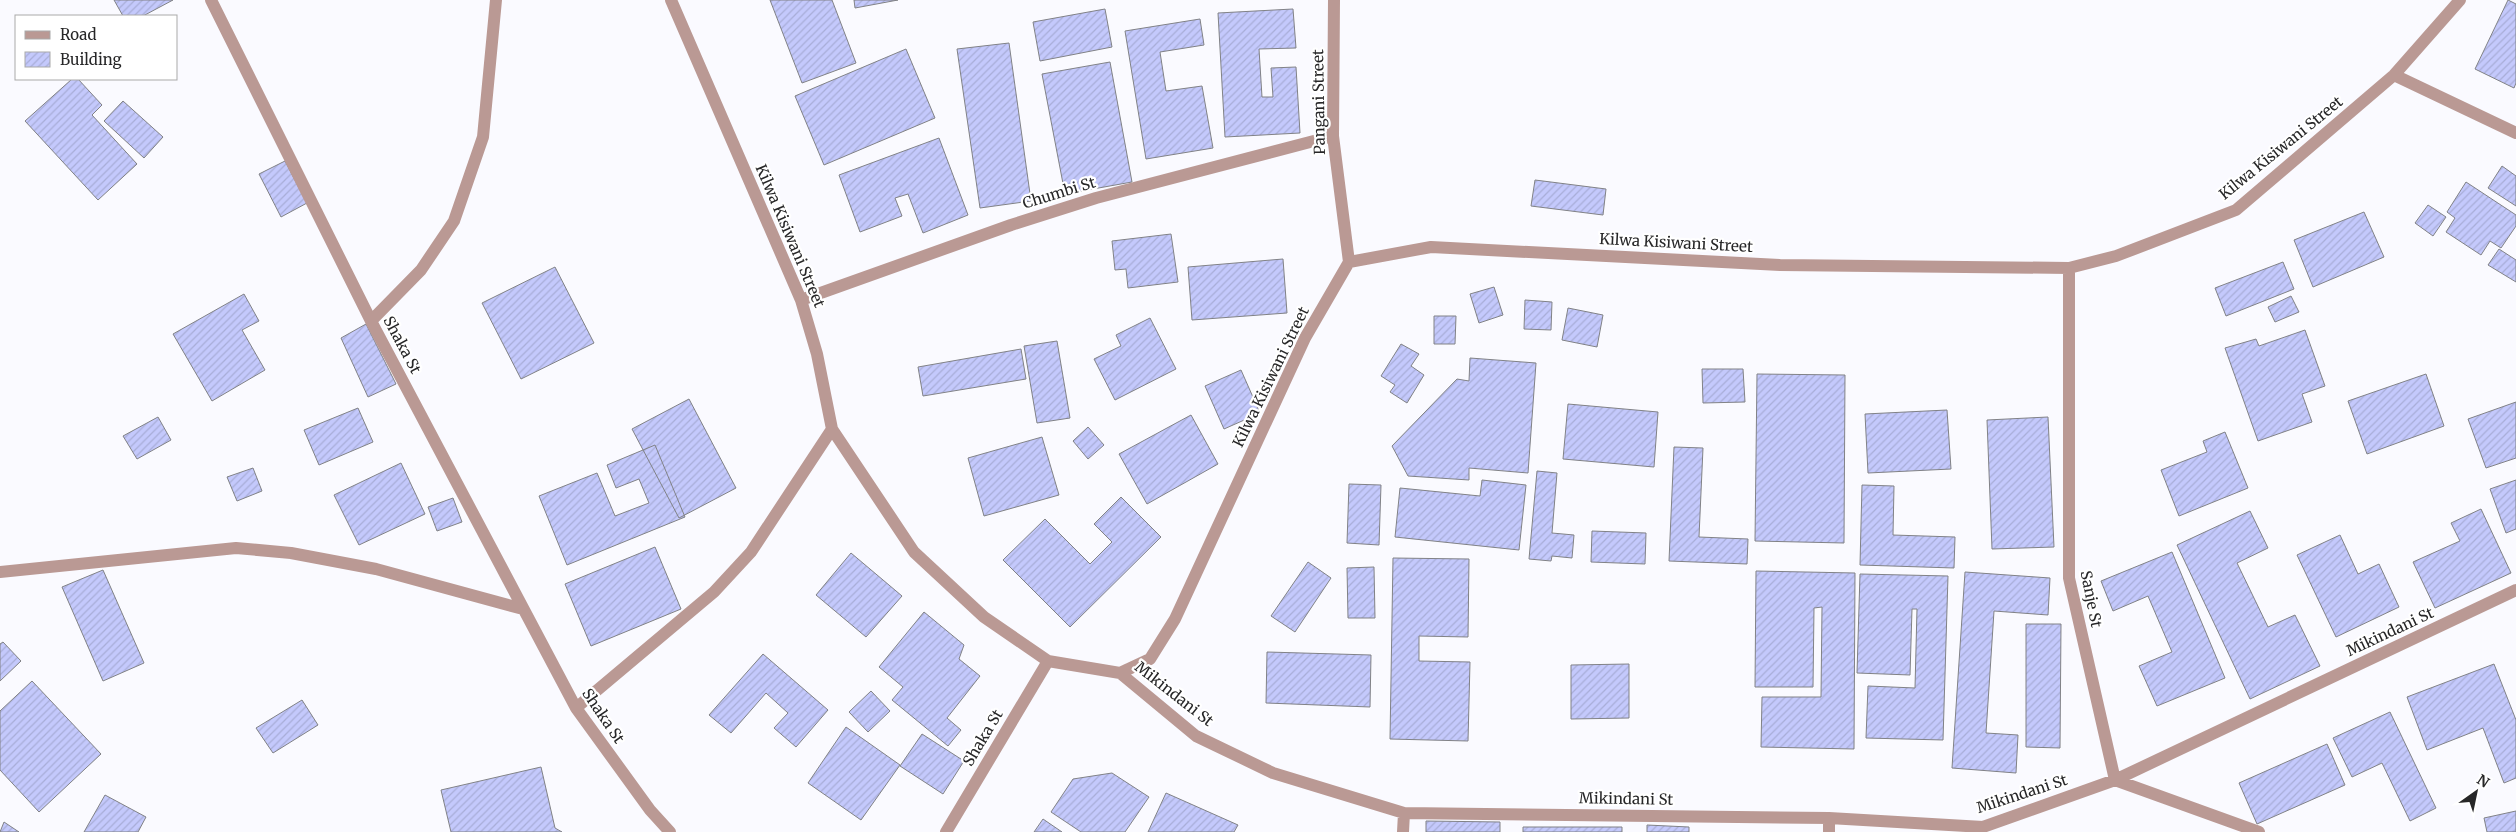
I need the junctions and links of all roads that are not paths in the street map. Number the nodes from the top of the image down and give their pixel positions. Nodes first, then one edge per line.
1 (211, 0) edge
2 (496, 0) edge
3 (671, 0) edge
4 (1334, 0) edge
5 (2460, 0) edge
6 (2394, 75) junction
7 (2516, 133) edge
8 (1333, 136) junction
9 (1349, 262) junction
10 (2069, 268) junction
11 (801, 300) junction
12 (371, 321) junction
13 (832, 429) junction
14 (0, 572) edge
15 (2516, 590) edge
16 (523, 609) junction
17 (1048, 661) junction
18 (1120, 673) junction
19 (576, 708) junction
20 (2115, 780) junction
21 (1404, 813) junction
22 (1829, 818) junction
23 (670, 832) edge
24 (946, 832) edge
25 (1403, 832) edge
26 (1829, 832) edge
27 (2259, 832) edge

1 - 12 street, Shaka St
2 - 12 street
3 - 11 street, Kilwa Kisiwani Street
4 - 8 street, Pangani Street
5 - 6 street, Kilwa Kisiwani Street
6 - 7 street
6 - 10 street, Kilwa Kisiwani Street
8 - 9 street, Pangani Street
8 - 11 street, Chumbi St
9 - 10 street, Kilwa Kisiwani Street
9 - 18 street, Kilwa Kisiwani Street
10 - 20 street, Sanje St
11 - 13 street, Kilwa Kisiwani Street
12 - 16 street, Shaka St
13 - 17 street, Kilwa Kisiwani Street
13 - 19 street
14 - 16 street
15 - 20 street, Mikindani St
16 - 19 street, Shaka St
17 - 18 street, Kilwa Kisiwani Street
17 - 24 street, Shaka St
18 - 21 street, Mikindani St
19 - 23 street, Shaka St
20 - 22 street, Mikindani St
20 - 27 street
21 - 22 street, Mikindani St
21 - 25 street
22 - 26 street

